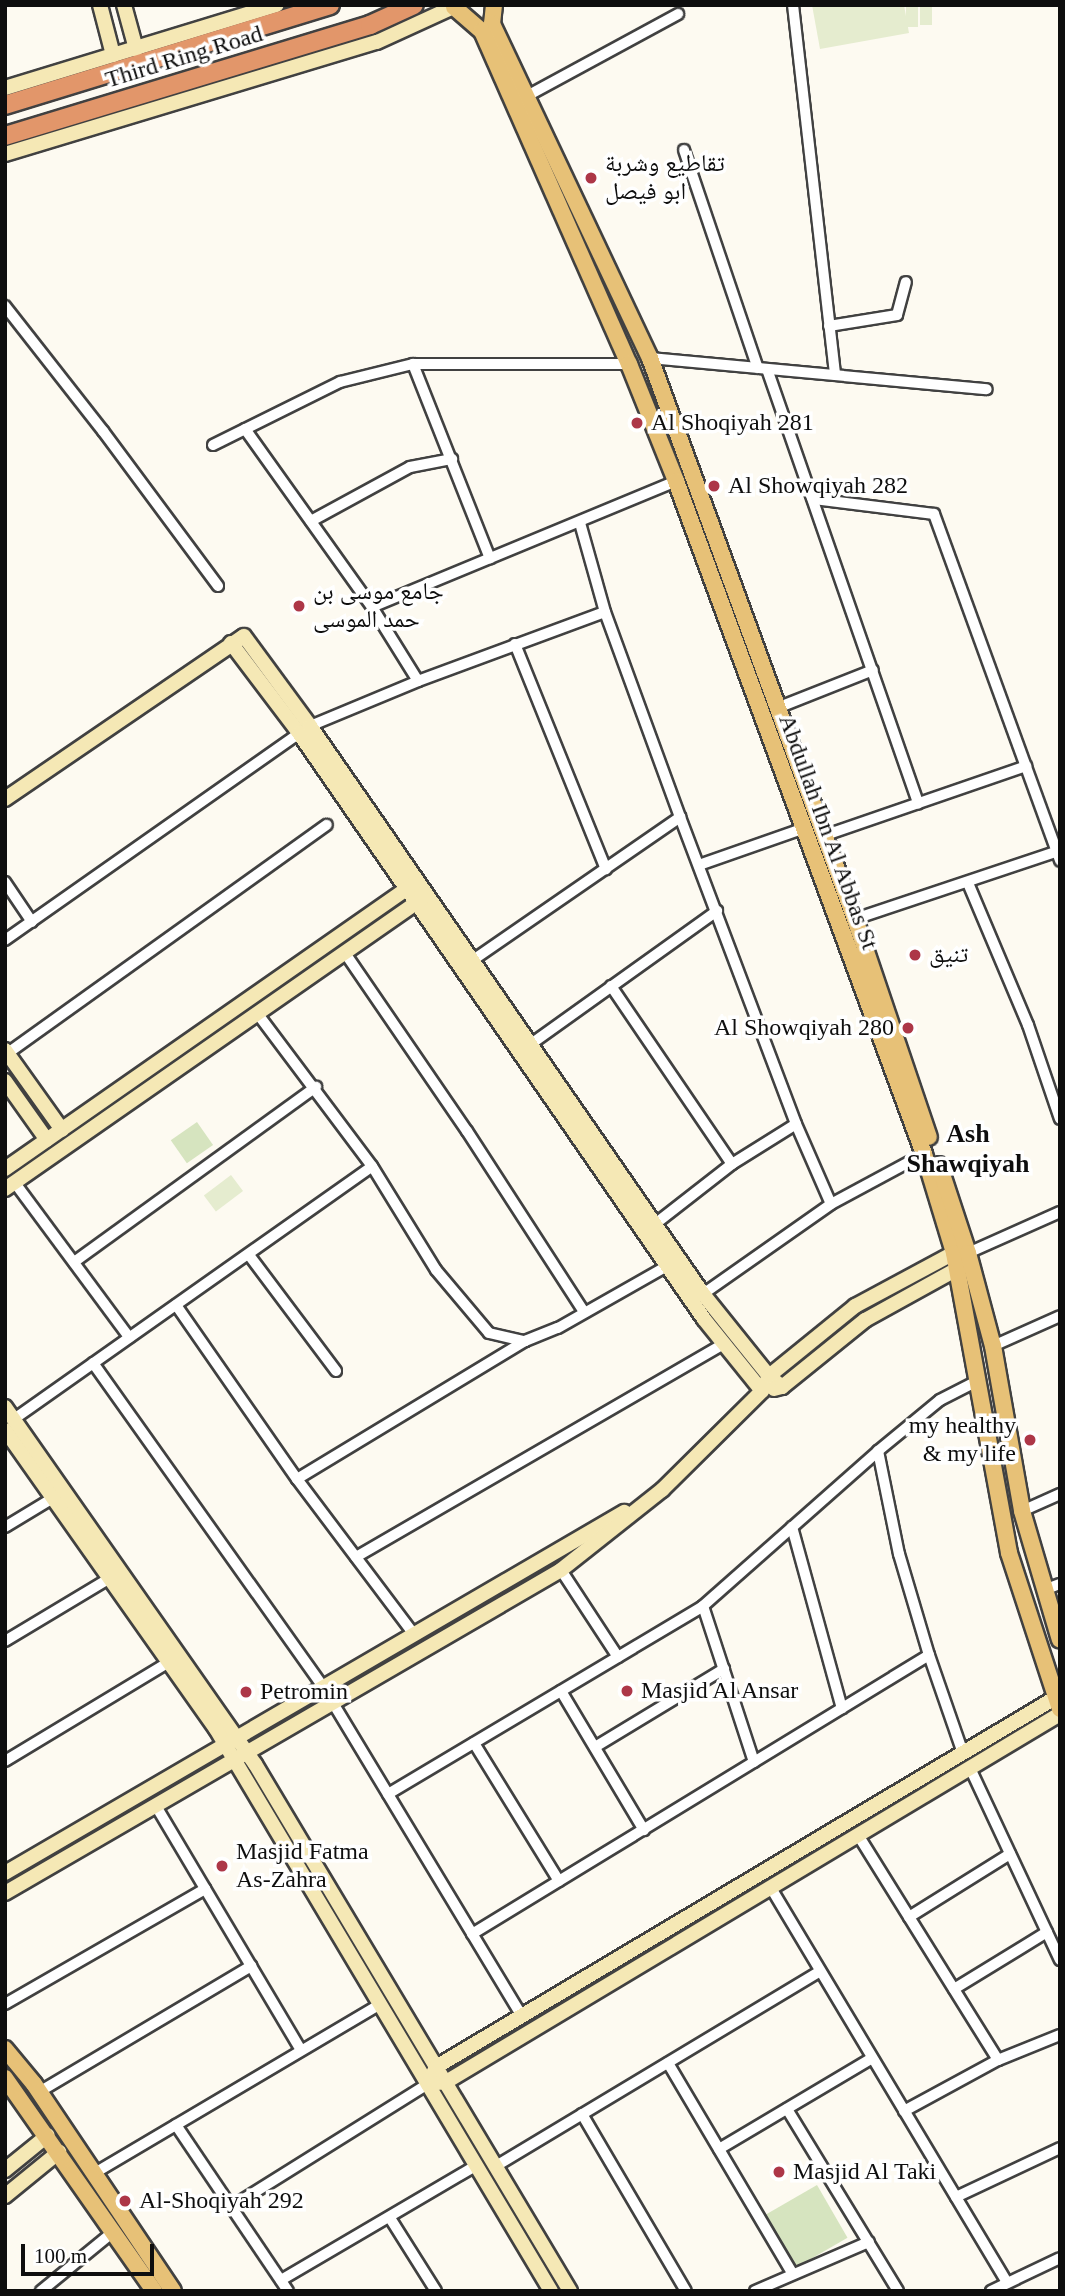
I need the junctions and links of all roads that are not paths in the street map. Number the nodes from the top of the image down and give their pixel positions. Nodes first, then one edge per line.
1 (100, 5) edge
2 (124, 5) edge
3 (277, 5) edge
4 (330, 5) edge
5 (414, 5) edge
6 (494, 5) edge
7 (793, 5) edge
8 (456, 6) edge
9 (678, 14) dead end
10 (136, 49) junction
11 (113, 55) junction
12 (5, 88) edge
13 (527, 96) junction
14 (5, 105) edge
15 (5, 136) edge
16 (684, 150) dead end
17 (5, 154) edge
18 (906, 282) dead end
19 (5, 306) edge
20 (829, 326) junction
21 (650, 358) junction
22 (413, 363) junction
23 (629, 364) junction
24 (763, 368) junction
25 (835, 375) junction
26 (988, 389) dead end
27 (245, 429) junction
28 (213, 445) dead end
29 (453, 459) junction
30 (676, 481) junction
31 (814, 499) junction
32 (311, 522) junction
33 (580, 523) junction
34 (490, 558) junction
35 (218, 586) dead end
36 (372, 607) junction
37 (605, 611) junction
38 (515, 644) junction
39 (873, 670) junction
40 (418, 681) junction
41 (777, 708) junction
42 (304, 730) junction
43 (1026, 766) junction
44 (5, 799) edge
45 (918, 803) junction
46 (680, 817) junction
47 (327, 825) dead end
48 (802, 829) junction
49 (823, 836) junction
50 (1058, 856) edge
51 (699, 865) junction
52 (607, 869) junction
53 (5, 882) edge
54 (968, 883) junction
55 (412, 885) junction
56 (422, 899) junction
57 (717, 911) junction
58 (855, 919) junction
59 (32, 922) junction
60 (5, 940) edge
61 (345, 953) junction
62 (473, 960) junction
63 (611, 986) junction
64 (257, 1013) junction
65 (531, 1044) junction
66 (6, 1052) edge
67 (5, 1081) edge
68 (316, 1087) junction
69 (1060, 1119) edge
70 (796, 1124) junction
71 (62, 1130) junction
72 (47, 1140) junction
73 (925, 1154) junction
74 (732, 1164) junction
75 (372, 1167) junction
76 (5, 1169) edge
77 (10, 1186) edge
78 (831, 1204) junction
79 (1060, 1212) edge
80 (655, 1224) junction
81 (249, 1255) junction
82 (960, 1258) junction
83 (74, 1262) junction
84 (667, 1266) junction
85 (703, 1294) junction
86 (176, 1304) junction
87 (584, 1312) junction
88 (1060, 1316) edge
89 (129, 1338) junction
90 (525, 1341) junction
91 (724, 1344) junction
92 (993, 1346) junction
93 (93, 1363) junction
94 (335, 1371) dead end
95 (769, 1376) junction
96 (979, 1380) junction
97 (782, 1387) junction
98 (762, 1391) junction
99 (8, 1418) edge
100 (878, 1451) junction
101 (297, 1479) junction
102 (662, 1490) junction
103 (1060, 1494) edge
104 (53, 1498) junction
105 (1022, 1511) junction
106 (5, 1527) edge
107 (792, 1527) junction
108 (356, 1558) junction
109 (561, 1570) junction
110 (110, 1577) junction
111 (1060, 1584) edge
112 (1044, 1590) junction
113 (703, 1606) junction
114 (413, 1633) junction
115 (1060, 1640) edge
116 (5, 1641) edge
117 (929, 1655) junction
118 (618, 1657) junction
119 (169, 1662) junction
120 (724, 1669) junction
121 (323, 1687) junction
122 (561, 1691) junction
123 (333, 1703) junction
124 (1058, 1707) edge
125 (842, 1709) junction
126 (231, 1741) junction
127 (474, 1742) junction
128 (595, 1747) junction
129 (962, 1753) junction
130 (241, 1756) junction
131 (5, 1761) edge
132 (754, 1762) junction
133 (970, 1768) junction
134 (388, 1794) junction
135 (156, 1805) junction
136 (644, 1830) junction
137 (858, 1835) junction
138 (1010, 1854) junction
139 (5, 1873) edge
140 (559, 1881) junction
141 (771, 1888) junction
142 (205, 1889) junction
143 (5, 1893) edge
144 (909, 1917) junction
145 (1047, 1933) junction
146 (472, 1934) junction
147 (1060, 1960) edge
148 (251, 1966) junction
149 (820, 1971) junction
150 (954, 1989) junction
151 (5, 2004) edge
152 (381, 2004) junction
153 (522, 2016) junction
154 (1060, 2035) edge
155 (5, 2049) edge
156 (301, 2050) junction
157 (872, 2058) junction
158 (998, 2060) junction
159 (667, 2063) junction
160 (436, 2067) junction
161 (6, 2081) edge
162 (446, 2082) junction
163 (428, 2084) junction
164 (39, 2092) junction
165 (787, 2109) junction
166 (904, 2112) junction
167 (582, 2114) junction
168 (176, 2125) junction
169 (48, 2136) junction
170 (1060, 2148) edge
171 (719, 2149) junction
172 (59, 2152) junction
173 (24, 2155) junction
174 (477, 2165) junction
175 (496, 2165) junction
176 (38, 2169) junction
177 (5, 2170) edge
178 (93, 2174) junction
179 (5, 2196) edge
180 (956, 2197) junction
181 (231, 2207) junction
182 (390, 2218) junction
183 (113, 2232) junction
184 (869, 2242) junction
185 (1060, 2259) edge
186 (793, 2274) junction
187 (281, 2280) junction
188 (1007, 2283) junction
189 (41, 2291) edge
190 (153, 2291) edge
191 (173, 2291) edge
192 (288, 2291) edge
193 (436, 2291) edge
194 (551, 2291) edge
195 (570, 2291) edge
196 (687, 2291) edge
197 (755, 2291) edge
198 (898, 2291) edge
199 (991, 2291) edge

1 - 11 street
2 - 10 street
3 - 10 street
4 - 14 highway, Third Ring Road
5 - 15 highway, Third Ring Road
6 - 13 main road, Abdullah Ibn Al Abbas St
7 - 20 street
8 - 17 street
8 - 23 main road, Abdullah Ibn Al Abbas St
9 - 13 street
10 - 11 street
11 - 12 street
13 - 21 main road, Abdullah Ibn Al Abbas St
16 - 24 street
18 - 20 street
19 - 35 street
20 - 25 street
21 - 24 street
21 - 41 main road, Abdullah Ibn Al Abbas St
22 - 23 street
22 - 27 street
22 - 29 street
23 - 30 main road, Abdullah Ibn Al Abbas St
24 - 25 street
24 - 31 street
25 - 26 street
27 - 28 street
27 - 32 street
29 - 32 street
29 - 34 street
30 - 33 street
30 - 48 main road, Abdullah Ibn Al Abbas St
31 - 39 street
31 - 43 street
32 - 36 street
33 - 34 street
33 - 37 street
34 - 36 street
36 - 40 street
37 - 38 street
37 - 46 street
38 - 40 street
38 - 52 street
39 - 41 street
39 - 45 street
40 - 42 street
41 - 49 main road, Abdullah Ibn Al Abbas St
42 - 44 street
42 - 55 street
42 - 59 street
43 - 45 street
43 - 50 street
45 - 49 street
46 - 51 street
46 - 52 street
47 - 66 street
48 - 51 street
48 - 73 main road, Abdullah Ibn Al Abbas St
49 - 58 main road, Abdullah Ibn Al Abbas St
50 - 54 street
51 - 57 street
52 - 62 street
53 - 59 street
54 - 58 street
54 - 69 street
55 - 56 street
55 - 71 street
56 - 61 street
56 - 62 street
56 - 84 street
57 - 63 street
57 - 70 street
58 - 82 main road, Abdullah Ibn Al Abbas St
59 - 60 street
61 - 64 street
61 - 87 street
62 - 65 street
63 - 65 street
63 - 74 street
64 - 68 street
64 - 77 street
65 - 80 street
66 - 71 street
67 - 72 street
68 - 75 street
68 - 83 street
70 - 74 street
70 - 78 street
71 - 72 street
72 - 76 street
73 - 78 street
73 - 82 main road, Abdullah Ibn Al Abbas St
74 - 80 street
75 - 81 street
75 - 90 street
77 - 83 street
78 - 85 street
79 - 82 street
80 - 85 street
81 - 86 street
81 - 94 street
82 - 92 main road, Abdullah Ibn Al Abbas St
82 - 95 street
82 - 96 main road, Abdullah Ibn Al Abbas St
82 - 97 street
83 - 89 street
84 - 87 street
84 - 91 street
85 - 95 street
86 - 89 street
86 - 101 street
87 - 90 street
88 - 92 street
89 - 93 street
90 - 101 street
91 - 98 street
91 - 108 street
92 - 105 main road, Abdullah Ibn Al Abbas St
93 - 99 street
93 - 121 street
95 - 97 street
95 - 98 street
96 - 100 street
96 - 124 main road, Abdullah Ibn Al Abbas St
97 - 98 street
98 - 102 street
99 - 104 street
99 - 126 street
100 - 107 street
100 - 117 street
101 - 108 street
102 - 109 street
102 - 114 street
103 - 105 street
104 - 106 street
104 - 110 street
105 - 112 main road, Abdullah Ibn Al Abbas St
107 - 113 street
107 - 125 street
108 - 114 street
109 - 118 street
109 - 123 street
110 - 116 street
110 - 119 street
111 - 112 street
112 - 115 main road, Abdullah Ibn Al Abbas St
113 - 118 street
113 - 120 street
114 - 121 street
117 - 125 street
117 - 129 street
118 - 122 street
119 - 126 street
119 - 131 street
120 - 128 street
120 - 132 street
121 - 126 street
122 - 127 street
122 - 128 street
123 - 130 street
123 - 134 street
124 - 129 street
124 - 133 street
125 - 132 street
126 - 130 street
126 - 139 street
127 - 134 street
127 - 140 street
128 - 136 street
129 - 153 street
130 - 135 street
130 - 152 street
130 - 160 street
132 - 136 street
133 - 137 street
133 - 138 street
134 - 146 street
135 - 142 street
135 - 143 street
136 - 140 street
137 - 141 street
137 - 144 street
138 - 144 street
138 - 145 street
140 - 146 street
141 - 149 street
141 - 162 street
142 - 148 street
142 - 151 street
144 - 150 street
145 - 147 street
145 - 150 street
146 - 153 street
148 - 156 street
148 - 164 street
149 - 157 street
149 - 159 street
150 - 158 street
152 - 156 street
152 - 163 street
153 - 160 street
154 - 158 street
155 - 164 main road
156 - 168 street
157 - 165 street
157 - 166 street
158 - 166 street
159 - 167 street
159 - 171 street
160 - 162 street
160 - 163 street
161 - 169 main road
162 - 163 street
162 - 175 street
163 - 174 street
163 - 181 street
164 - 178 main road
165 - 171 street
165 - 184 street
166 - 180 street
167 - 175 street
167 - 196 street
168 - 178 street
168 - 181 street
169 - 172 main road
169 - 173 street
170 - 180 street
171 - 186 street
172 - 176 street
172 - 183 main road
173 - 176 street
173 - 177 street
174 - 182 street
174 - 194 street
175 - 195 street
176 - 179 street
178 - 191 main road
180 - 188 street
181 - 187 street
182 - 187 street
182 - 193 street
183 - 189 street
183 - 190 main road
184 - 186 street
184 - 198 street
185 - 188 street
186 - 197 street
187 - 192 street
188 - 199 street

